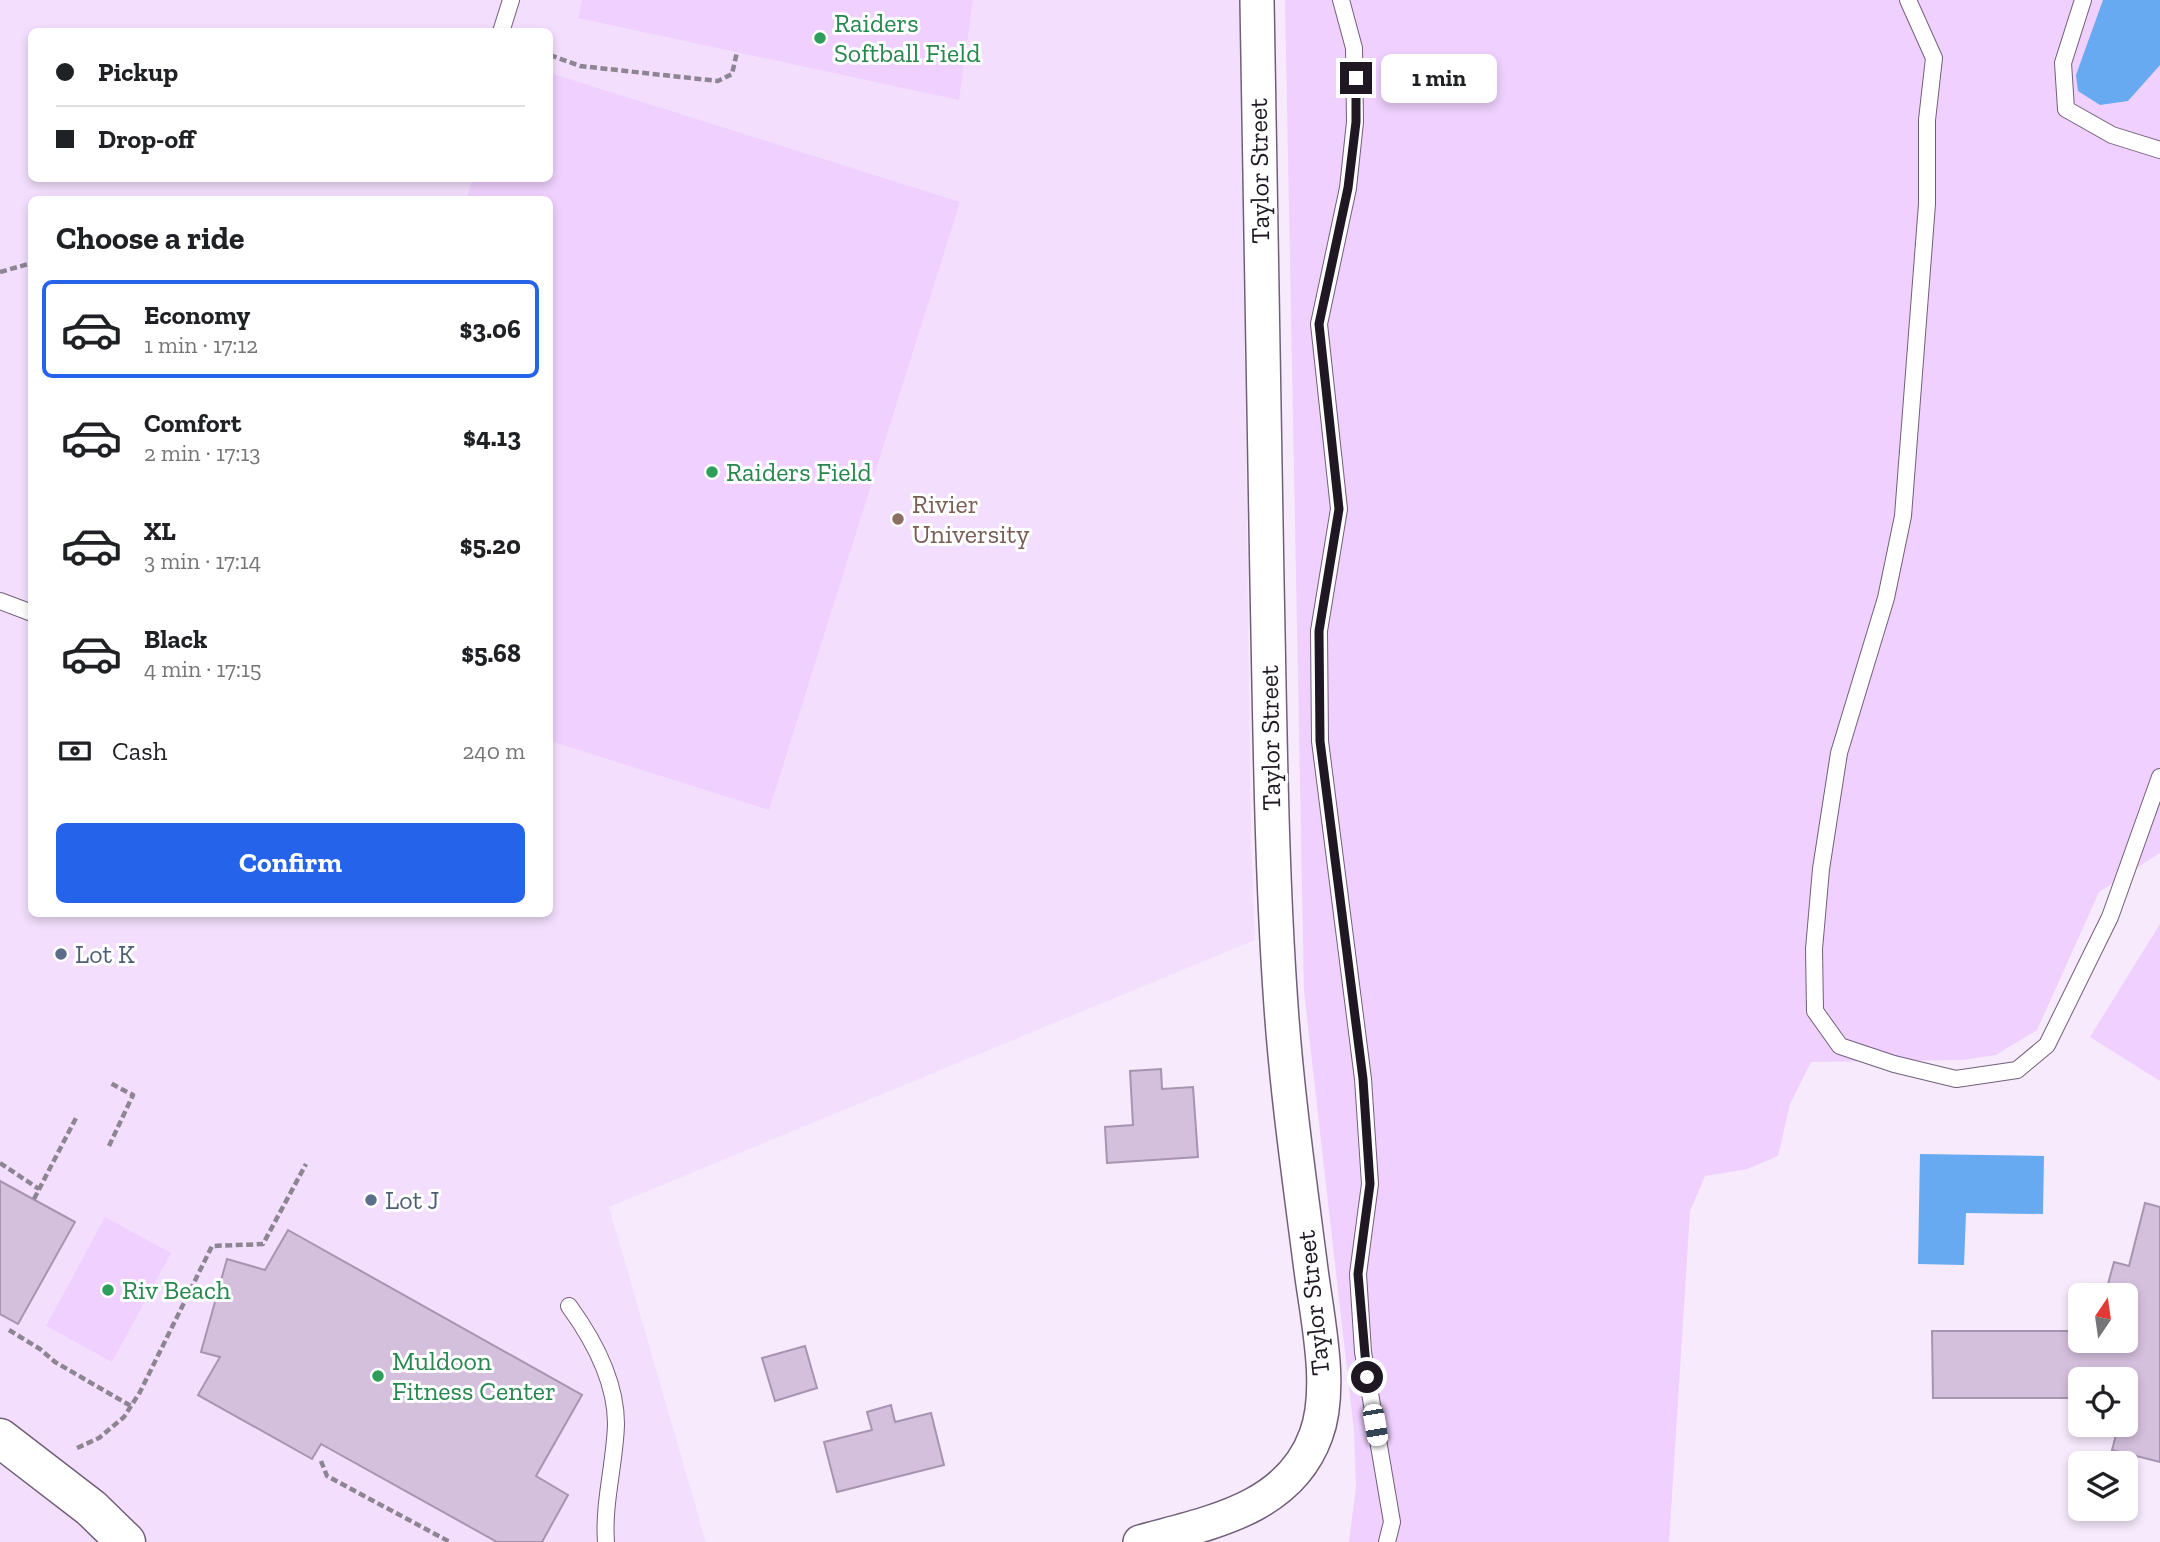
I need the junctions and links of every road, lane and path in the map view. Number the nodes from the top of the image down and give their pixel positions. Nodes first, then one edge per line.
1 (511, 0) edge
2 (1257, 0) edge
3 (1341, 0) edge
4 (1908, 0) edge
5 (2082, 0) edge
6 (501, 28) edge
7 (737, 52) dead end
8 (553, 56) edge
9 (2160, 150) edge
10 (28, 264) edge
11 (0, 272) edge
12 (0, 601) edge
13 (28, 612) edge
14 (2160, 777) edge
15 (110, 1083) dead end
16 (76, 1118) dead end
17 (108, 1146) dead end
18 (0, 1163) edge
19 (306, 1164) dead end
20 (39, 1189) junction
21 (34, 1199) dead end
22 (569, 1306) dead end
23 (9, 1330) dead end
24 (131, 1406) junction
25 (0, 1438) edge
26 (66, 1453) dead end
27 (321, 1461) dead end
28 (126, 1542) edge
29 (450, 1542) edge
30 (606, 1542) edge
31 (1140, 1542) edge
32 (1387, 1542) edge

1 - 6 lane
2 - 31 street, Taylor Street
3 - 32 lane
4 - 14 lane
5 - 9 lane
7 - 8 path
10 - 11 path
12 - 13 lane
15 - 17 path
16 - 20 path
18 - 20 path
19 - 24 path
20 - 21 path
22 - 30 lane
23 - 24 path
24 - 26 path
25 - 28 street
27 - 29 path

